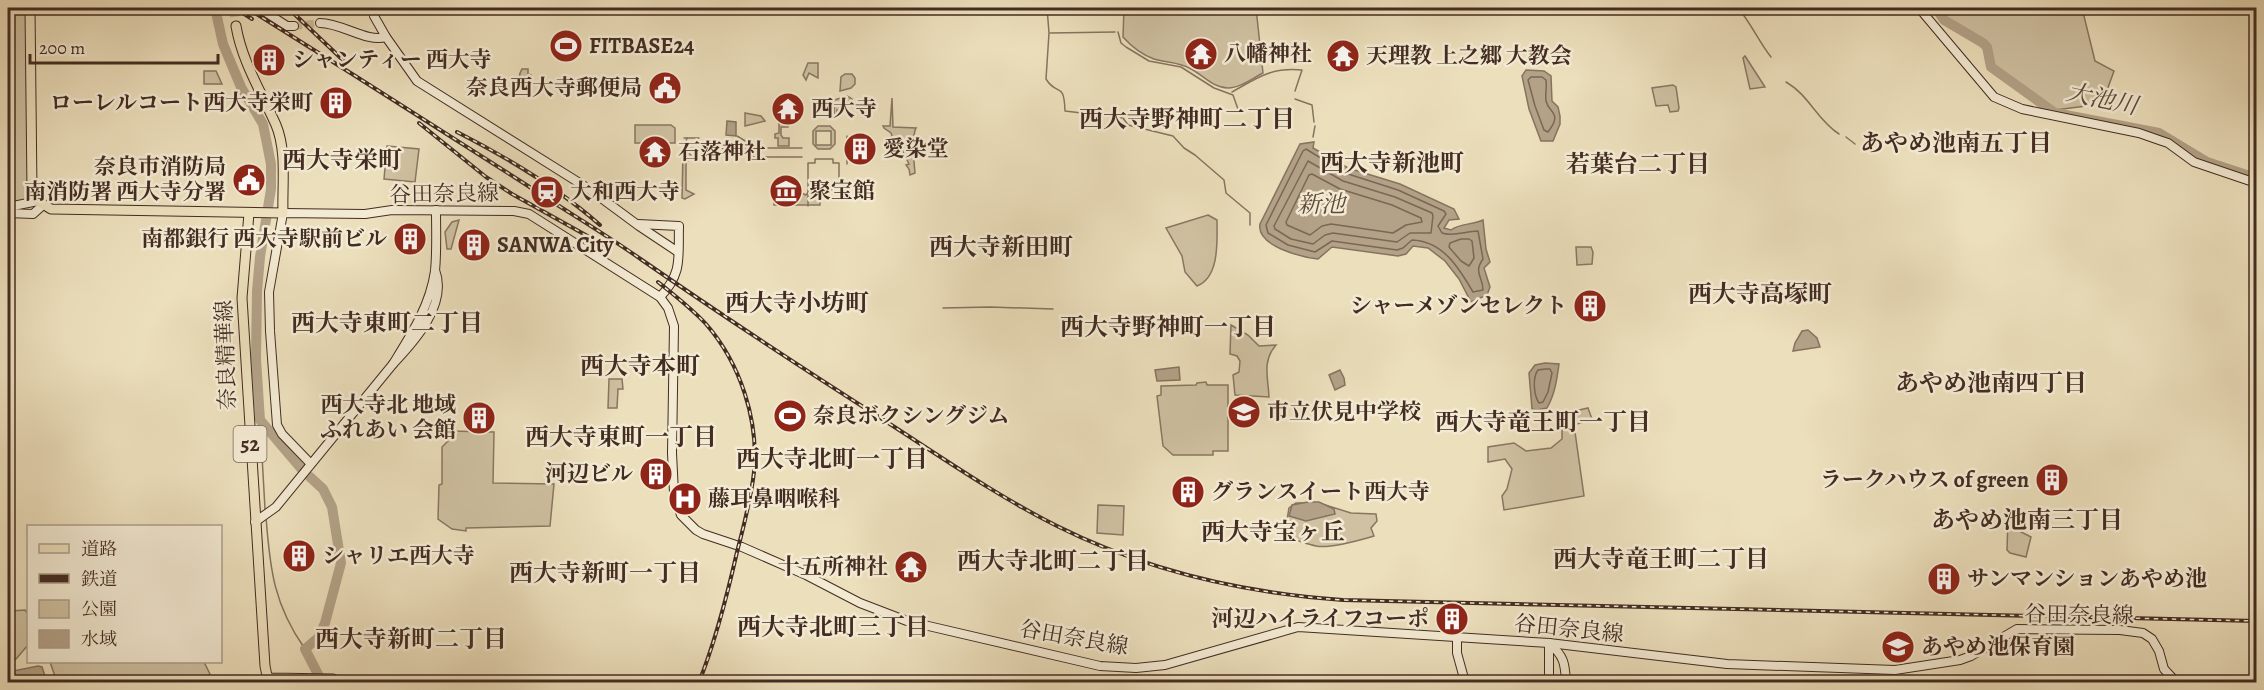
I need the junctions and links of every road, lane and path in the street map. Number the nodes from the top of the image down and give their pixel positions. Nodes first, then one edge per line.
1 (30, 8) edge
2 (259, 8) edge
3 (1919, 8) edge
4 (374, 16) dead end
5 (320, 23) tunnel mouth
6 (236, 26) tunnel mouth
7 (294, 26) tunnel mouth
8 (386, 37) junction
9 (2256, 183) edge
10 (40, 203) junction
11 (8, 207) edge
12 (436, 210) junction
13 (8, 213) edge
14 (252, 213) junction
15 (280, 213) junction
16 (637, 224) junction
17 (678, 252) junction
18 (660, 297) junction
19 (308, 466) junction
20 (257, 521) junction
21 (1457, 637) junction
22 (1550, 643) junction
23 (266, 679) edge
24 (335, 681) edge
25 (1465, 682) edge
26 (1549, 682) edge
27 (1566, 682) edge
28 (2176, 682) edge

1 - 10 main road
2 - 7 main road
3 - 9 main road
4 - 8 main road
5 - 8 main road
6 - 15 main road
8 - 16 main road
10 - 11 main road
10 - 13 main road
10 - 14 main road
12 - 15 main road, 谷田奈良線
12 - 18 main road, 谷田奈良線
12 - 19 main road
14 - 15 main road
14 - 20 main road, 奈良精華線 / 52
15 - 19 main road
16 - 17 main road
16 - 17 main road
17 - 18 main road
18 - 21 main road, 谷田奈良線
19 - 20 main road
20 - 23 main road, 奈良精華線 / 52
21 - 22 main road, 谷田奈良線
21 - 25 main road
22 - 26 main road
22 - 27 main road
22 - 28 main road, 谷田奈良線
23 - 24 main road, 奈良精華線 / 52

